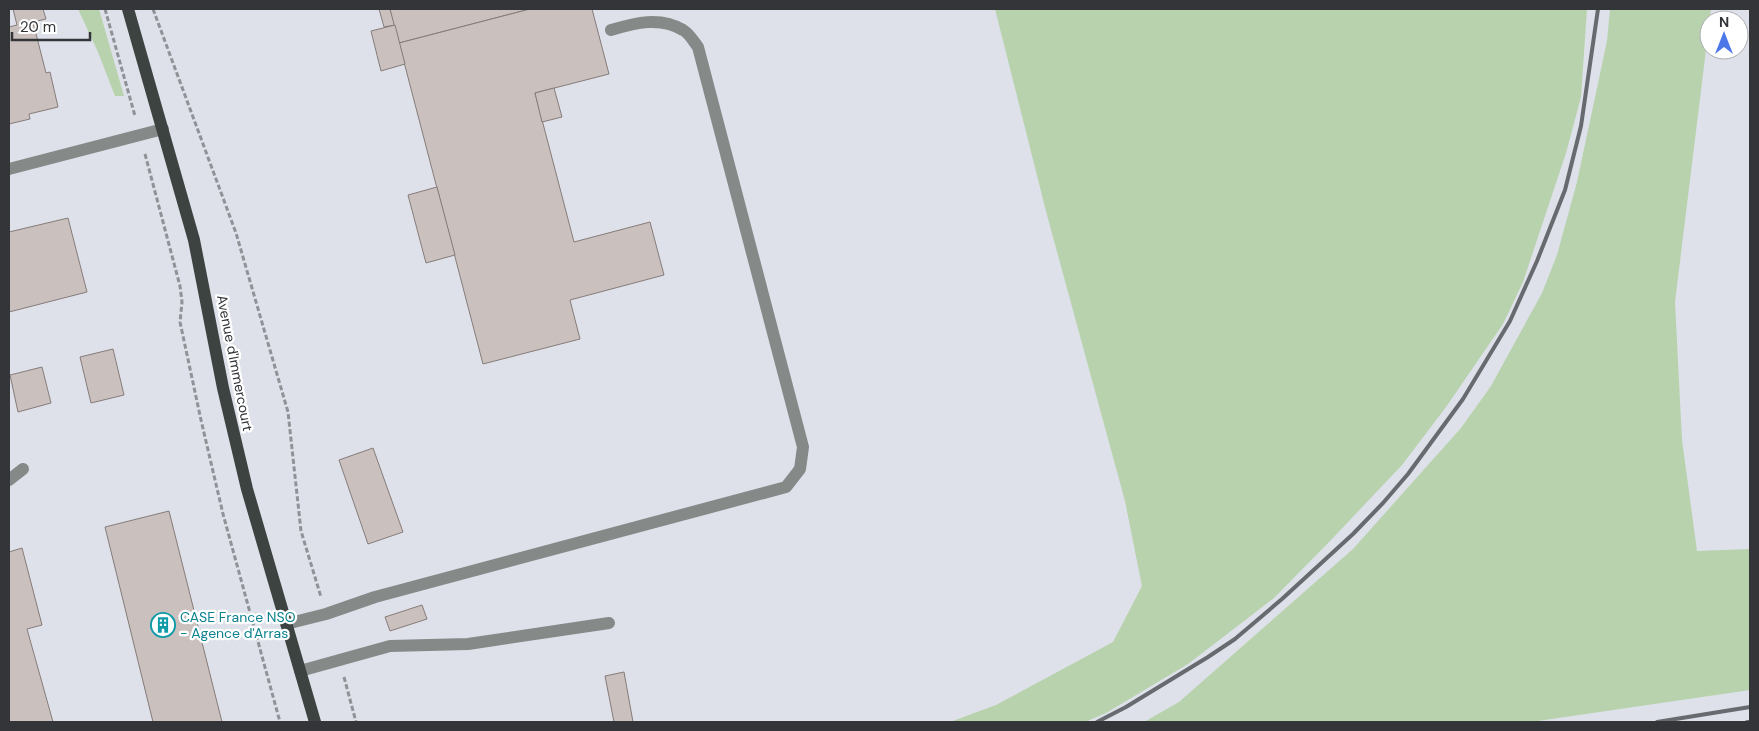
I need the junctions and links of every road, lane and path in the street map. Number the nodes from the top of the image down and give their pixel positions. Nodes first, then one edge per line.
1 (105, 9) edge
2 (128, 9) edge
3 (153, 9) edge
4 (611, 30) dead end
5 (163, 129) junction
6 (140, 134) junction
7 (9, 170) edge
8 (23, 469) dead end
9 (9, 480) edge
10 (326, 614) junction
11 (610, 623) dead end
12 (286, 624) junction
13 (339, 660) junction
14 (300, 671) junction
15 (280, 722) edge
16 (315, 722) edge
17 (356, 722) edge

1 - 6 path
2 - 5 main road, Avenue d'Immercourt
3 - 10 path
4 - 10 lane
5 - 6 lane
5 - 12 main road, Avenue d'Immercourt
6 - 7 lane
6 - 15 path
8 - 9 lane
10 - 12 lane
11 - 13 lane
12 - 14 main road, Avenue d'Immercourt
13 - 14 lane
13 - 17 path
14 - 16 main road, Avenue d'Immercourt

